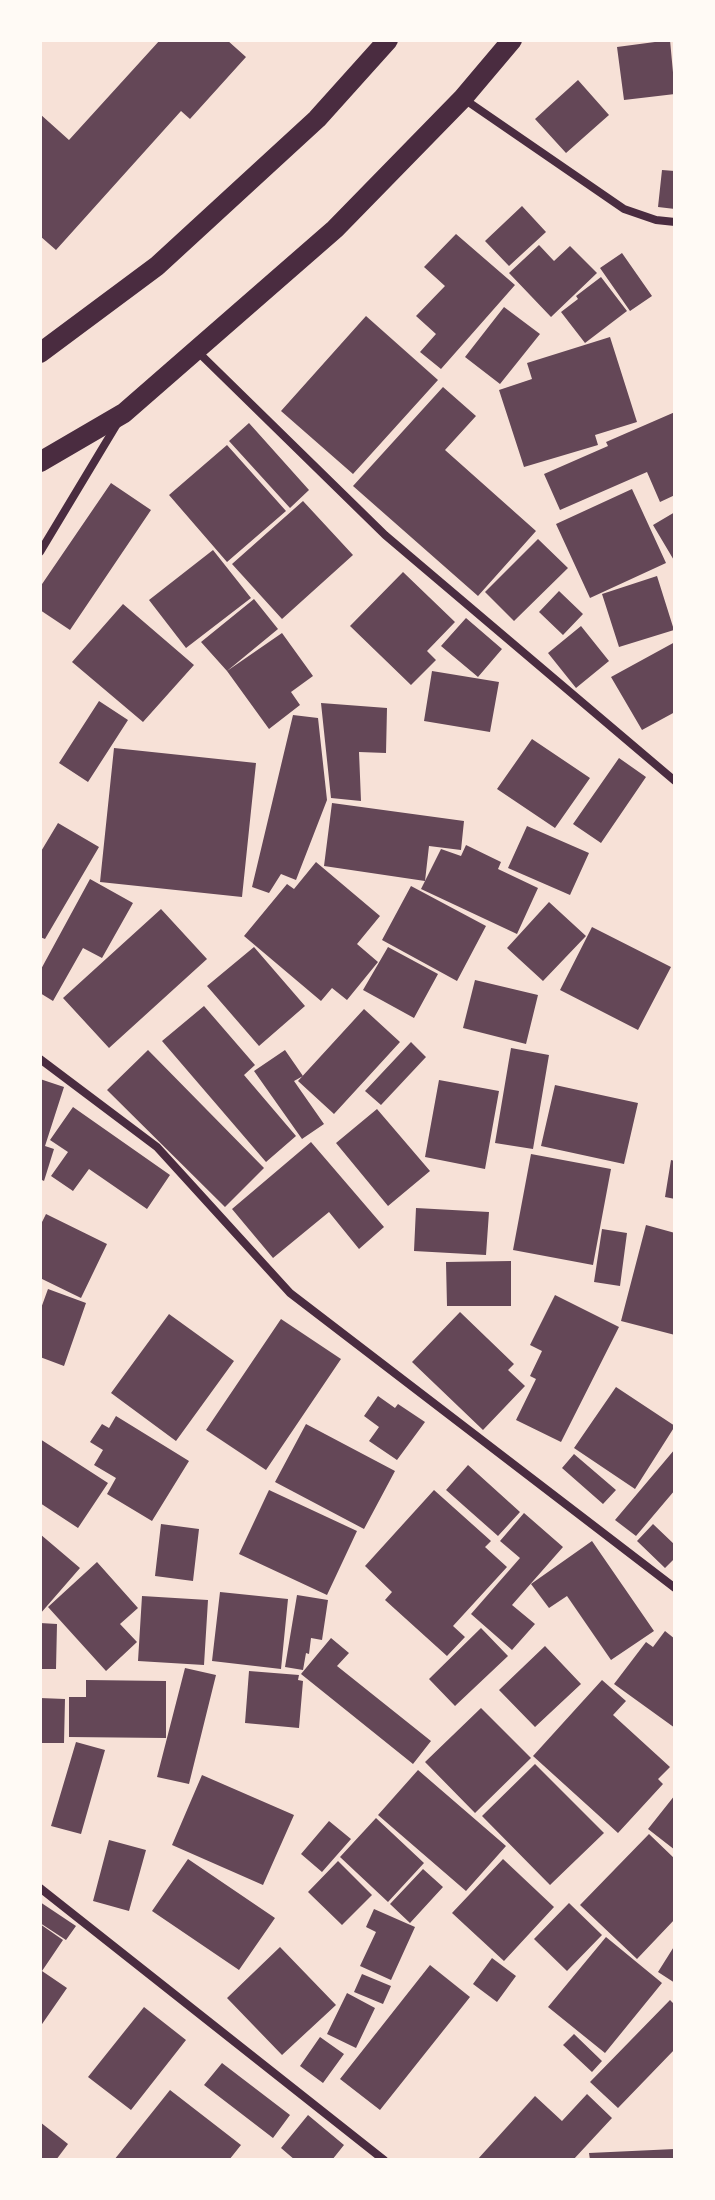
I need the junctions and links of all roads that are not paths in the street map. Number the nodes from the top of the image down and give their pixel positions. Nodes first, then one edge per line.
1 (388, 40) edge
2 (512, 40) edge
3 (463, 98) junction
4 (675, 222) edge
5 (198, 351) junction
6 (40, 353) edge
7 (124, 413) junction
8 (40, 462) edge
9 (40, 552) edge
10 (675, 781) edge
11 (40, 1059) edge
12 (675, 1588) edge
13 (40, 1888) edge
14 (384, 2160) edge

1 - 6 main road
2 - 3 main road
3 - 4 street
3 - 5 main road
5 - 7 main road
5 - 10 street
7 - 8 main road
7 - 9 street
11 - 12 street
13 - 14 street

